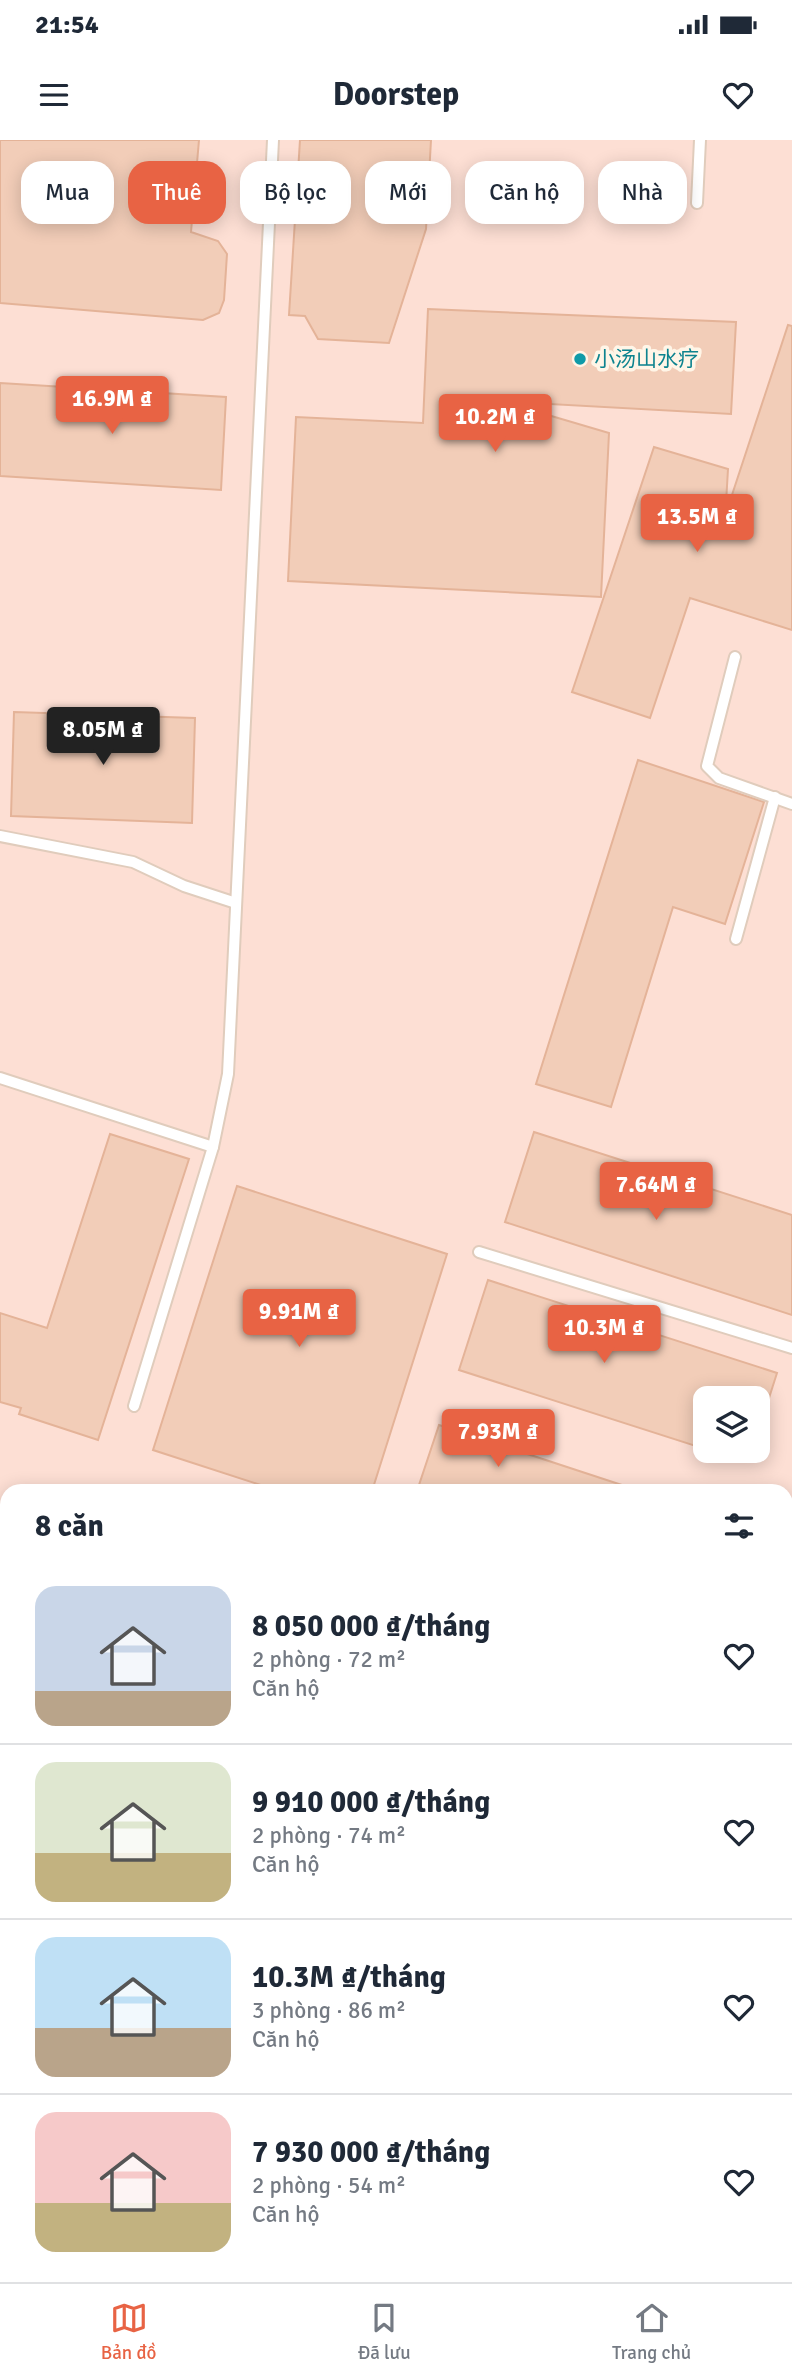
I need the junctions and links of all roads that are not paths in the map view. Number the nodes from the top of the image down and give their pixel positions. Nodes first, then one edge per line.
1 (273, 140) edge
2 (700, 140) edge
3 (697, 203) dead end
4 (735, 657) dead end
5 (775, 797) junction
6 (792, 804) edge
7 (0, 836) edge
8 (236, 903) junction
9 (736, 939) dead end
10 (0, 1078) edge
11 (213, 1147) junction
12 (479, 1252) dead end
13 (792, 1348) edge
14 (134, 1406) dead end

1 - 8 lane
2 - 3 lane
4 - 5 lane
5 - 6 lane
5 - 9 lane
7 - 8 lane
8 - 11 lane
10 - 11 lane
11 - 14 lane
12 - 13 lane

